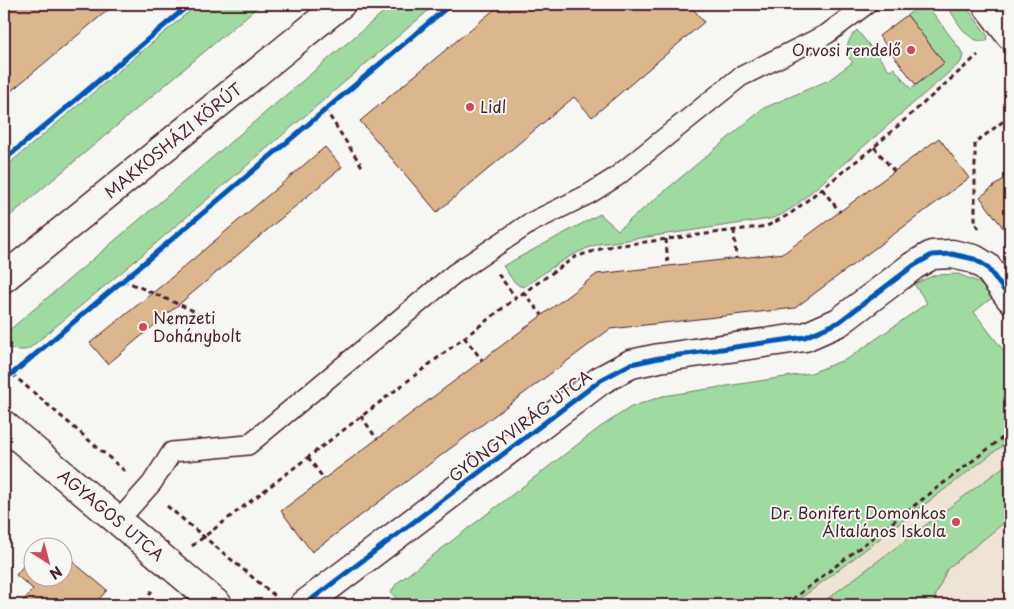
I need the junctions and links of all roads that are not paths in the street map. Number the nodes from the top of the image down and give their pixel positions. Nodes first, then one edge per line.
1 (341, 4) edge
2 (867, 4) edge
3 (986, 4) edge
4 (1010, 35) edge
5 (4, 278) edge
6 (1010, 298) edge
7 (4, 425) edge
8 (118, 521) junction
9 (218, 605) edge
10 (304, 605) edge

1 - 5 street, MAKKOSHÁZI KÖRÚT
2 - 8 lane
3 - 4 street
6 - 10 street, GYÖNGYVIRÁG UTCA
7 - 8 street, AGYAGOS UTCA
8 - 9 street, AGYAGOS UTCA

